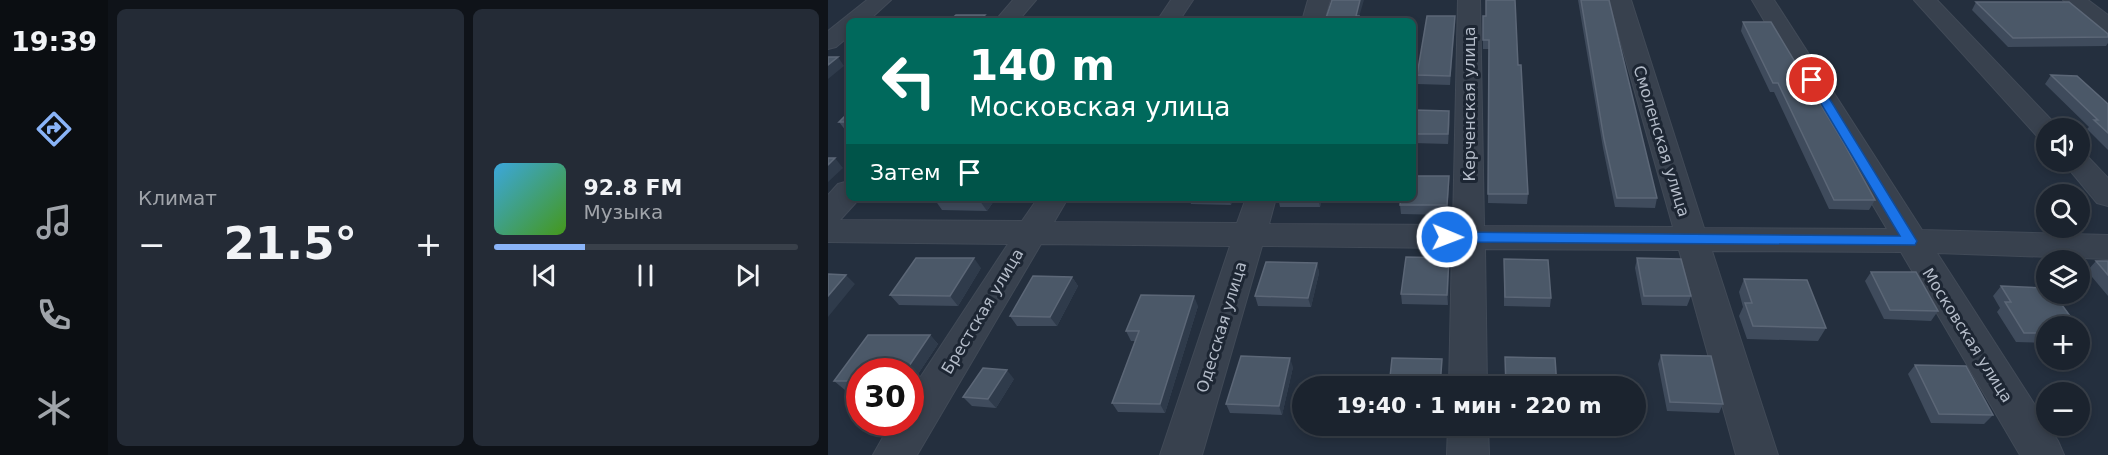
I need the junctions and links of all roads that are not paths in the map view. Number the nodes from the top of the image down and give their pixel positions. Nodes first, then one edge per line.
1 (880, 0) edge
2 (1025, 0) edge
3 (1182, 0) edge
4 (1319, 0) edge
5 (1469, 0) edge
6 (1620, 0) edge
7 (1763, 0) edge
8 (1925, 0) edge
9 (2074, 0) edge
10 (858, 18) edge
11 (1009, 18) edge
12 (1170, 18) edge
13 (1314, 18) edge
14 (2108, 26) edge
15 (846, 27) edge
16 (828, 42) edge
17 (2036, 118) edge
18 (2086, 172) edge
19 (846, 194) edge
20 (2108, 196) edge
21 (1051, 201) edge
22 (1260, 201) edge
23 (828, 214) edge
24 (828, 231) edge
25 (1030, 233) junction
26 (1250, 235) junction
27 (1469, 237) junction
28 (1691, 239) junction
29 (1910, 241) junction
30 (2108, 247) edge
31 (1468, 376) edge
32 (1468, 436) edge
33 (894, 455) edge
34 (1181, 455) edge
35 (1468, 455) edge
36 (1756, 455) edge
37 (2043, 455) edge

1 - 10 street
2 - 11 street
3 - 12 street
4 - 13 street
5 - 27 street, Керченская улица
6 - 28 street, Смоленская улица
7 - 29 street, Московская улица
8 - 17 street
9 - 14 street
15 - 16 street
18 - 20 street
19 - 23 street
21 - 25 street, Брестская улица
22 - 26 street, Одесская улица
24 - 25 street
25 - 26 street
25 - 33 street, Брестская улица
26 - 27 street
26 - 34 street, Одесская улица
27 - 28 street
27 - 31 street, Керченская улица
28 - 29 street
28 - 36 street, Смоленская улица
29 - 30 street
29 - 37 street, Московская улица
32 - 35 street

